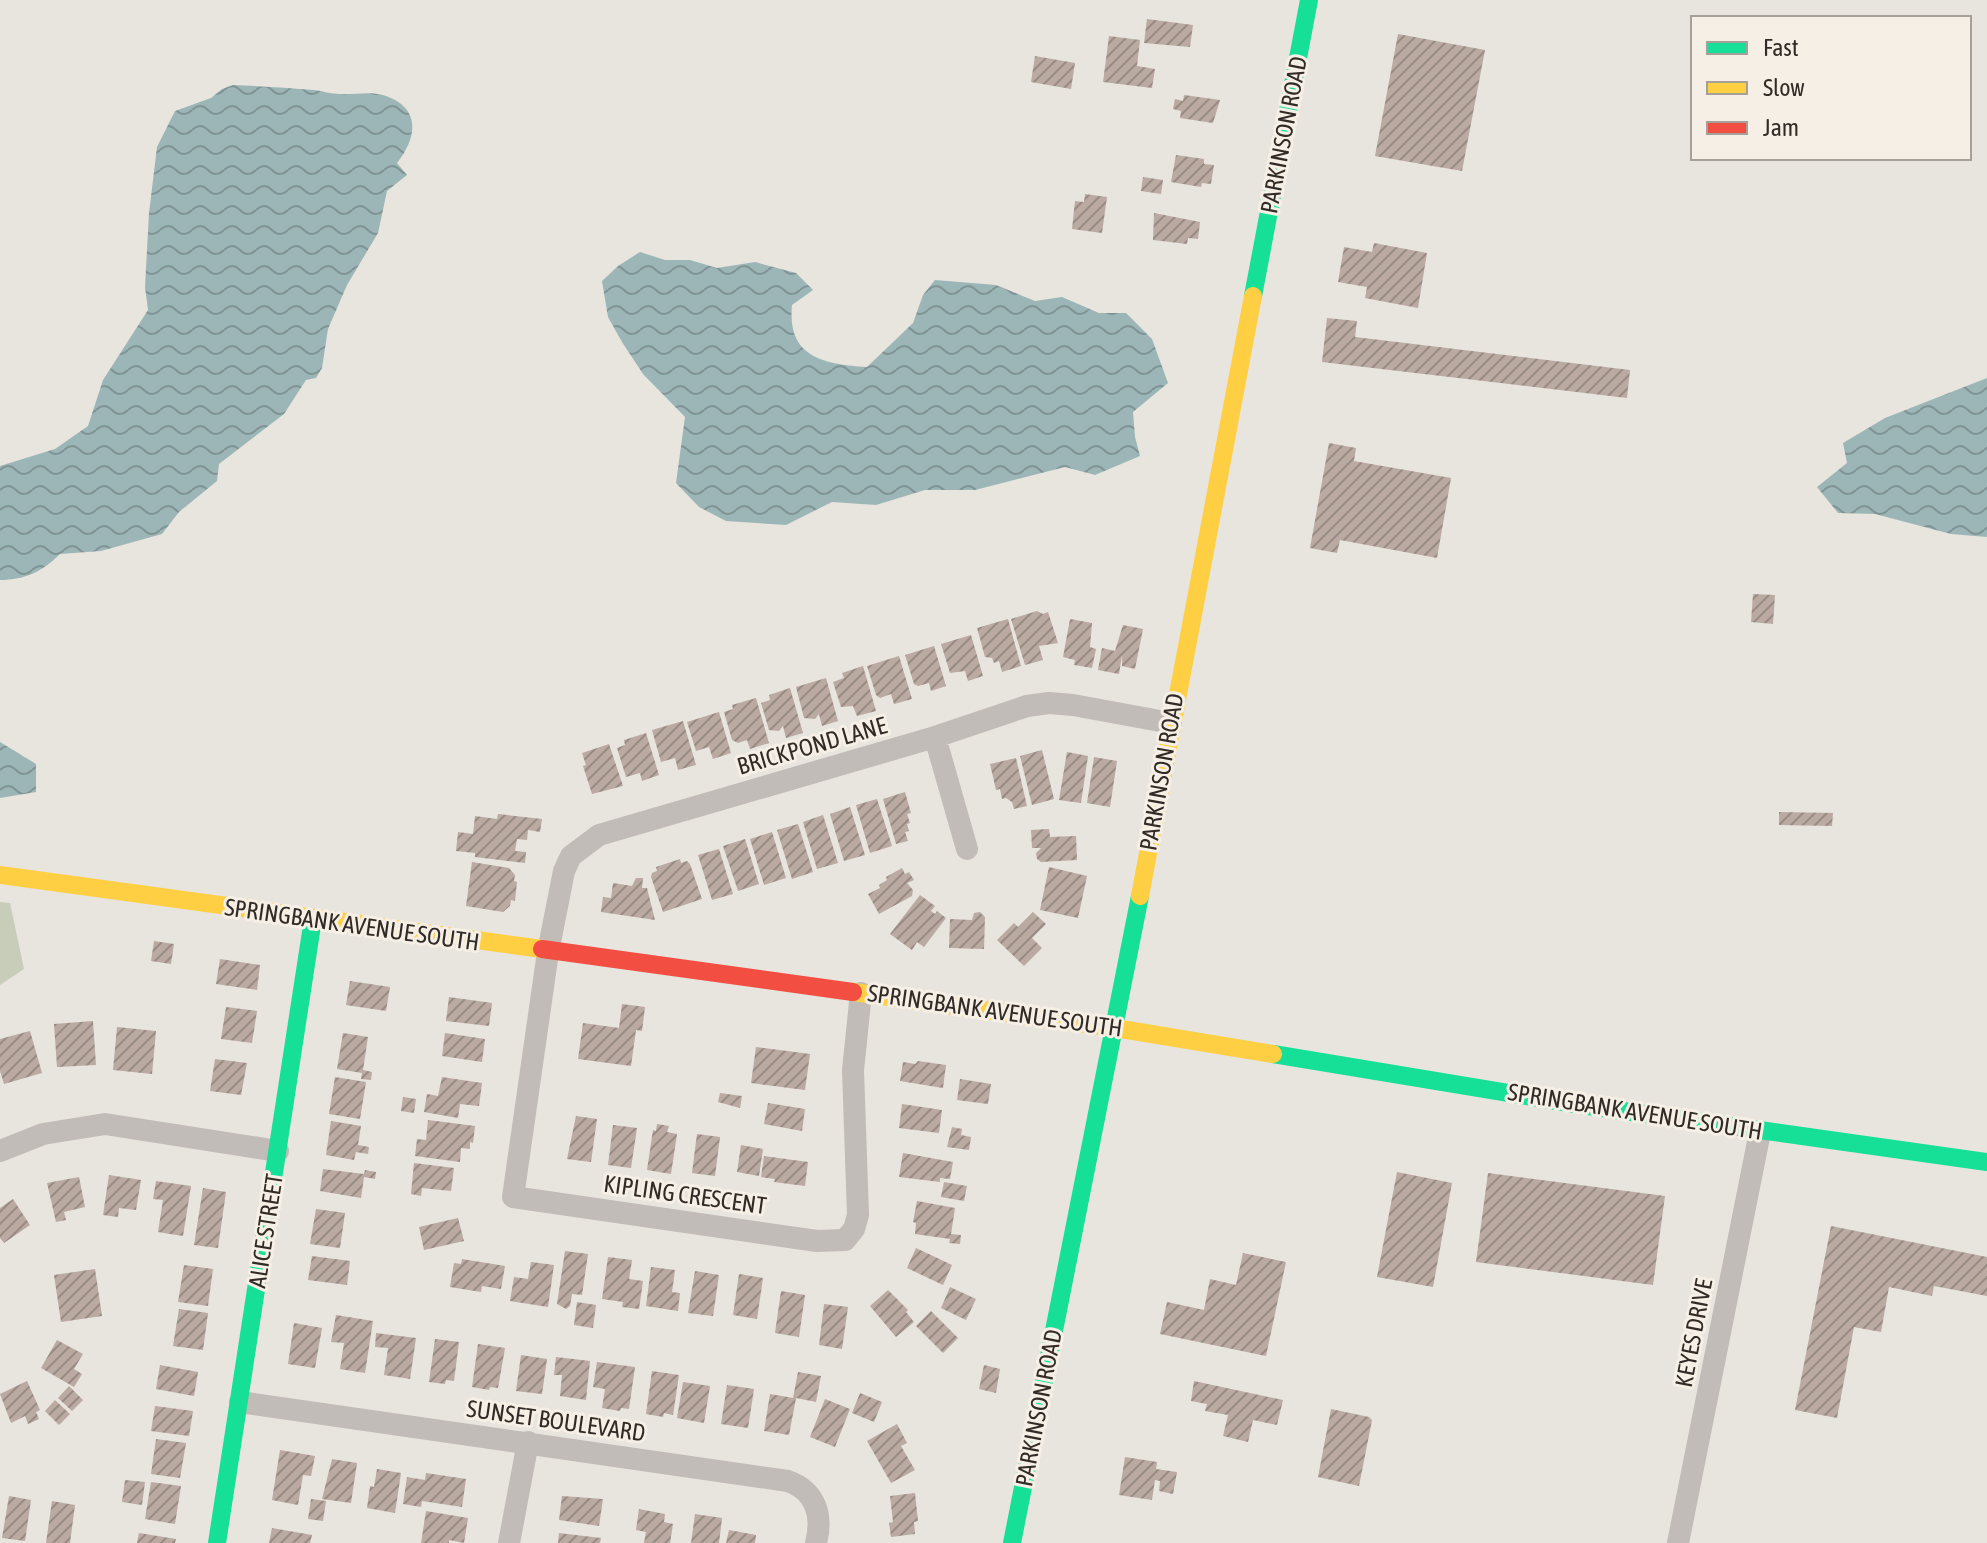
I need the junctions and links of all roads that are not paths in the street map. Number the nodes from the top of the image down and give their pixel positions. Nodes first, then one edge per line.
1 (1309, 0) edge
2 (1171, 723) junction
3 (935, 737) junction
4 (967, 849) dead end
5 (0, 875) edge
6 (313, 919) junction
7 (548, 952) junction
8 (861, 993) junction
9 (1115, 1028) junction
10 (1760, 1132) junction
11 (0, 1151) edge
12 (278, 1151) junction
13 (1987, 1162) edge
14 (240, 1402) junction
15 (528, 1442) junction
16 (217, 1543) edge
17 (509, 1543) edge
18 (816, 1543) edge
19 (1012, 1543) edge
20 (1678, 1543) edge

1 - 2 main road, PARKINSON ROAD
2 - 3 street, BRICKPOND LANE
2 - 9 main road, PARKINSON ROAD
3 - 4 street
3 - 7 street, BRICKPOND LANE
5 - 6 main road, SPRINGBANK AVENUE SOUTH
6 - 7 main road, SPRINGBANK AVENUE SOUTH
6 - 12 main road, ALICE STREET
7 - 8 main road, SPRINGBANK AVENUE SOUTH
7 - 8 street, KIPLING CRESCENT
8 - 9 main road, SPRINGBANK AVENUE SOUTH
9 - 10 main road, SPRINGBANK AVENUE SOUTH
9 - 19 main road, PARKINSON ROAD
10 - 13 main road, SPRINGBANK AVENUE SOUTH
10 - 20 street, KEYES DRIVE
11 - 12 street
12 - 14 main road, ALICE STREET
14 - 15 street, SUNSET BOULEVARD
14 - 16 main road, ALICE STREET
15 - 17 street
15 - 18 street, SUNSET BOULEVARD

